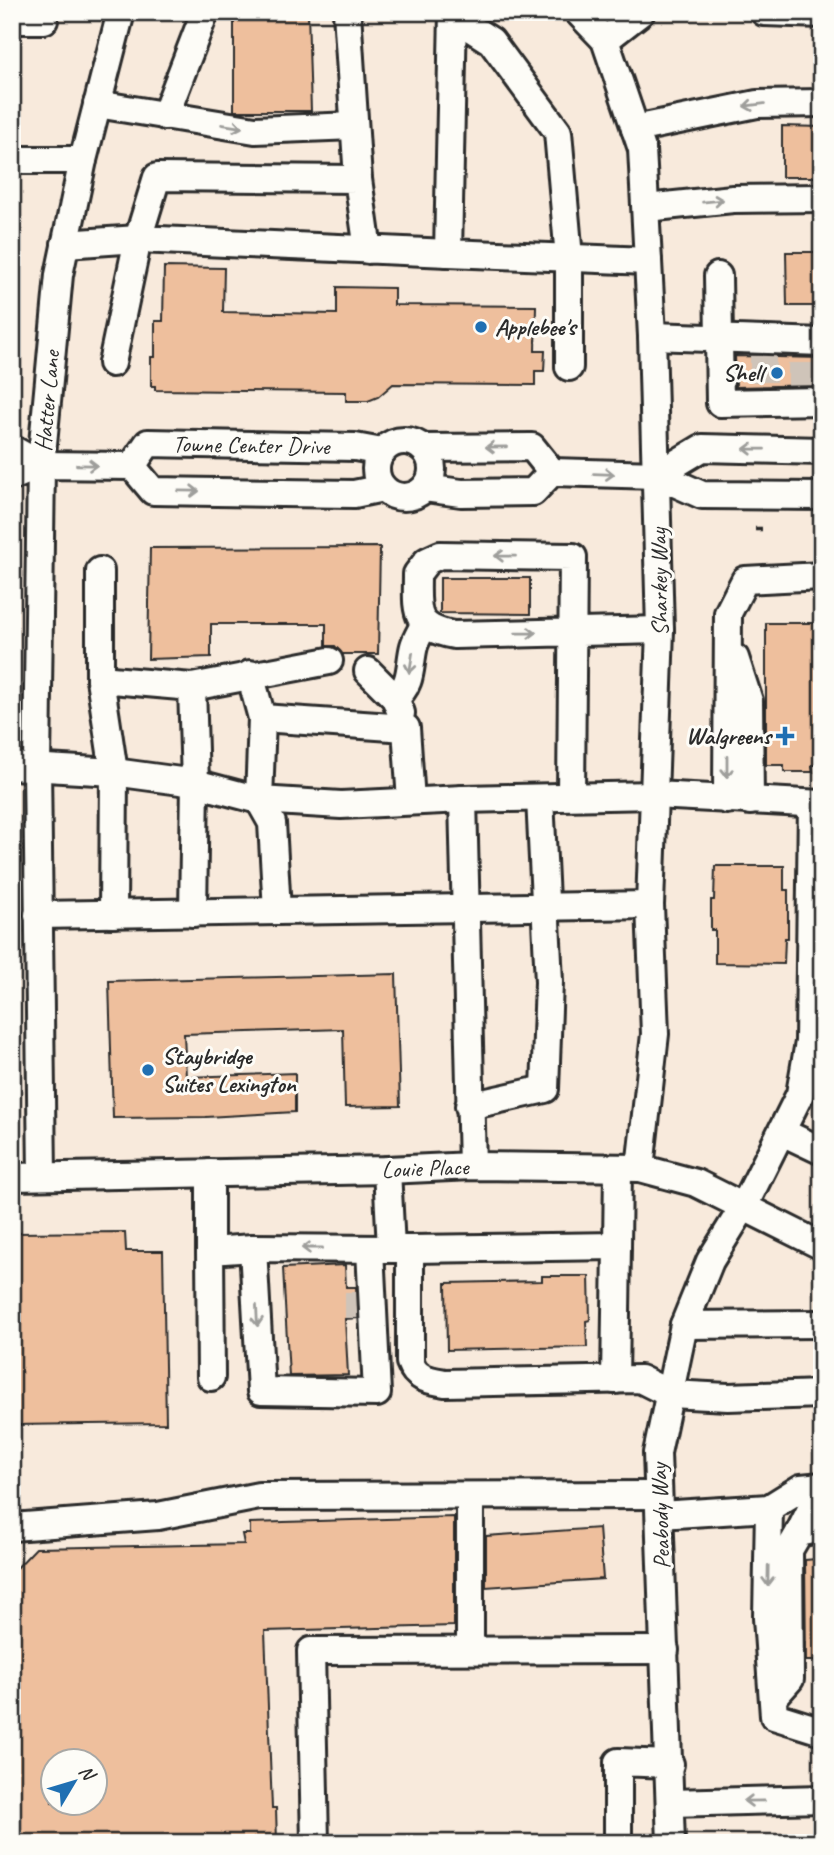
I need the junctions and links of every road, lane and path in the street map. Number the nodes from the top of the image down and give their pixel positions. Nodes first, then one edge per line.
1 (121, 12) edge
2 (205, 12) edge
3 (347, 12) edge
4 (578, 12) edge
5 (641, 12) edge
6 (764, 12) edge
7 (452, 14) edge
8 (822, 14) edge
9 (12, 20) edge
10 (44, 20) dead end
11 (605, 40) junction
12 (822, 103) edge
13 (97, 104) junction
14 (164, 116) junction
15 (354, 127) junction
16 (635, 129) junction
17 (12, 160) edge
18 (83, 160) junction
19 (358, 179) junction
20 (822, 198) edge
21 (646, 208) junction
22 (138, 239) junction
23 (65, 244) junction
24 (368, 250) junction
25 (448, 253) junction
26 (569, 258) junction
27 (648, 261) junction
28 (718, 276) dead end
29 (652, 336) junction
30 (719, 338) junction
31 (808, 346) edge
32 (112, 363) dead end
33 (569, 367) dead end
34 (808, 398) edge
35 (423, 448) junction
36 (12, 449) edge
37 (822, 451) edge
38 (382, 452) junction
39 (41, 465) junction
40 (132, 467) junction
41 (552, 472) junction
42 (657, 475) junction
43 (12, 477) edge
44 (383, 488) junction
45 (425, 488) junction
46 (822, 496) edge
47 (755, 529) dead end
48 (764, 529) dead end
49 (100, 571) dead end
50 (822, 576) edge
51 (424, 625) junction
52 (660, 630) junction
53 (573, 632) junction
54 (329, 661) dead end
55 (368, 671) dead end
56 (250, 674) junction
57 (100, 679) junction
58 (192, 687) junction
59 (395, 698) junction
60 (262, 718) junction
61 (406, 728) junction
62 (25, 766) edge
63 (114, 772) junction
64 (195, 783) junction
65 (655, 795) junction
66 (571, 796) junction
67 (540, 798) junction
68 (463, 799) junction
69 (259, 800) junction
70 (738, 800) junction
71 (411, 801) junction
72 (817, 804) edge
73 (650, 905) junction
74 (546, 906) junction
75 (465, 908) junction
76 (277, 911) junction
77 (193, 913) junction
78 (113, 914) junction
79 (38, 915) junction
80 (469, 1105) junction
81 (782, 1132) junction
82 (822, 1151) edge
83 (471, 1166) junction
84 (629, 1168) junction
85 (387, 1170) junction
86 (210, 1173) junction
87 (42, 1176) junction
88 (12, 1177) edge
89 (744, 1206) junction
90 (822, 1245) edge
91 (617, 1246) junction
92 (253, 1248) junction
93 (210, 1251) junction
94 (380, 1260) junction
95 (822, 1324) edge
96 (684, 1325) junction
97 (211, 1377) dead end
98 (615, 1380) junction
99 (670, 1394) junction
100 (822, 1394) edge
101 (822, 1486) edge
102 (470, 1496) junction
103 (822, 1504) edge
104 (659, 1505) junction
105 (769, 1508) junction
106 (12, 1527) edge
107 (810, 1531) edge
108 (470, 1650) junction
109 (665, 1650) junction
110 (773, 1698) junction
111 (822, 1731) edge
112 (670, 1764) junction
113 (822, 1799) edge
114 (671, 1802) junction
115 (315, 1843) edge
116 (618, 1843) edge
117 (671, 1843) edge

1 - 13 street, Hatter Lane
2 - 14 street
3 - 15 street
4 - 11 street, Sharkey Way
5 - 11 street
6 - 8 street
7 - 25 street
7 - 26 street
9 - 10 street
11 - 16 street, Sharkey Way
12 -> 16 street
13 - 14 street
13 - 18 street, Hatter Lane
14 -> 15 street
15 - 19 street
16 - 21 street, Sharkey Way
17 - 18 street
18 - 23 street, Hatter Lane
19 - 22 street
19 - 24 street
21 -> 20 street
21 - 27 street, Sharkey Way
22 - 23 street
22 - 24 street
22 - 32 street
23 - 39 street, Hatter Lane
24 - 25 street
25 - 26 street
26 - 27 street
26 - 33 street
27 - 29 street, Sharkey Way
28 - 30 street
29 - 30 street
29 - 42 street, Sharkey Way
30 - 31 street
30 - 34 street
35 - 38 street
41 -> 35 street
35 - 45 street
36 - 39 street
37 -> 42 street
38 - 40 street, Towne Center Drive
38 - 44 street
39 -> 40 street
39 - 43 street
39 - 62 street, Hatter Lane
40 -> 44 street, Towne Center Drive
41 -> 42 street
41 - 45 street
42 - 46 street
42 - 52 street, Sharkey Way
44 - 45 street
47 - 48 path
49 - 57 street
50 -> 70 street
51 -> 53 street
53 -> 51 street
51 -> 59 street
52 - 53 street
52 - 65 street, Sharkey Way
53 - 66 street
54 - 56 street
55 - 59 street
56 - 58 street
56 - 60 street
57 - 58 street
57 - 63 street
58 - 64 street
59 - 61 street
60 - 61 street
60 - 69 street
61 - 71 street
62 - 63 street
62 - 79 street, Hatter Lane
63 - 64 street
63 - 78 street
64 - 69 street
64 - 77 street
65 - 66 street
65 - 70 street
65 - 73 street, Sharkey Way
66 - 67 street
67 - 68 street
67 - 74 street
68 - 71 street
68 - 75 street
69 - 71 street
69 - 76 street
70 - 72 street
72 - 81 street, Peabody Way
73 - 74 street
73 - 84 street, Sharkey Way
74 - 75 street
74 - 80 street
75 - 76 street
75 - 80 street
76 - 77 street
77 - 78 street
78 - 79 street
79 - 87 street, Hatter Lane
80 - 83 street
81 - 82 street
81 - 89 street, Peabody Way
83 - 84 street, Louie Place
83 - 85 street, Louie Place
84 - 89 street, Louie Place
84 - 91 street, Sharkey Way
85 - 86 street, Louie Place
85 - 94 street
86 - 87 street, Louie Place
86 - 93 street
87 - 88 street, Louie Place
89 - 90 street, Louie Place
89 - 96 street, Peabody Way
91 - 94 street
91 - 98 street, Sharkey Way
92 - 93 street
94 -> 92 street
92 -> 94 street
93 - 97 street
94 - 98 street
95 - 96 street
96 - 99 street, Peabody Way
98 - 99 street
99 - 100 street
99 - 104 street, Peabody Way
101 - 105 street
102 - 104 street
102 - 106 street
102 - 108 street
103 - 107 street
104 - 105 street
104 - 109 street, Peabody Way
105 -> 110 street
107 - 110 street
108 - 109 street
108 - 115 street
109 - 112 street, Peabody Way
110 - 111 street
112 - 114 street, Peabody Way
112 - 116 street
113 -> 114 street
114 - 117 street, Peabody Way

